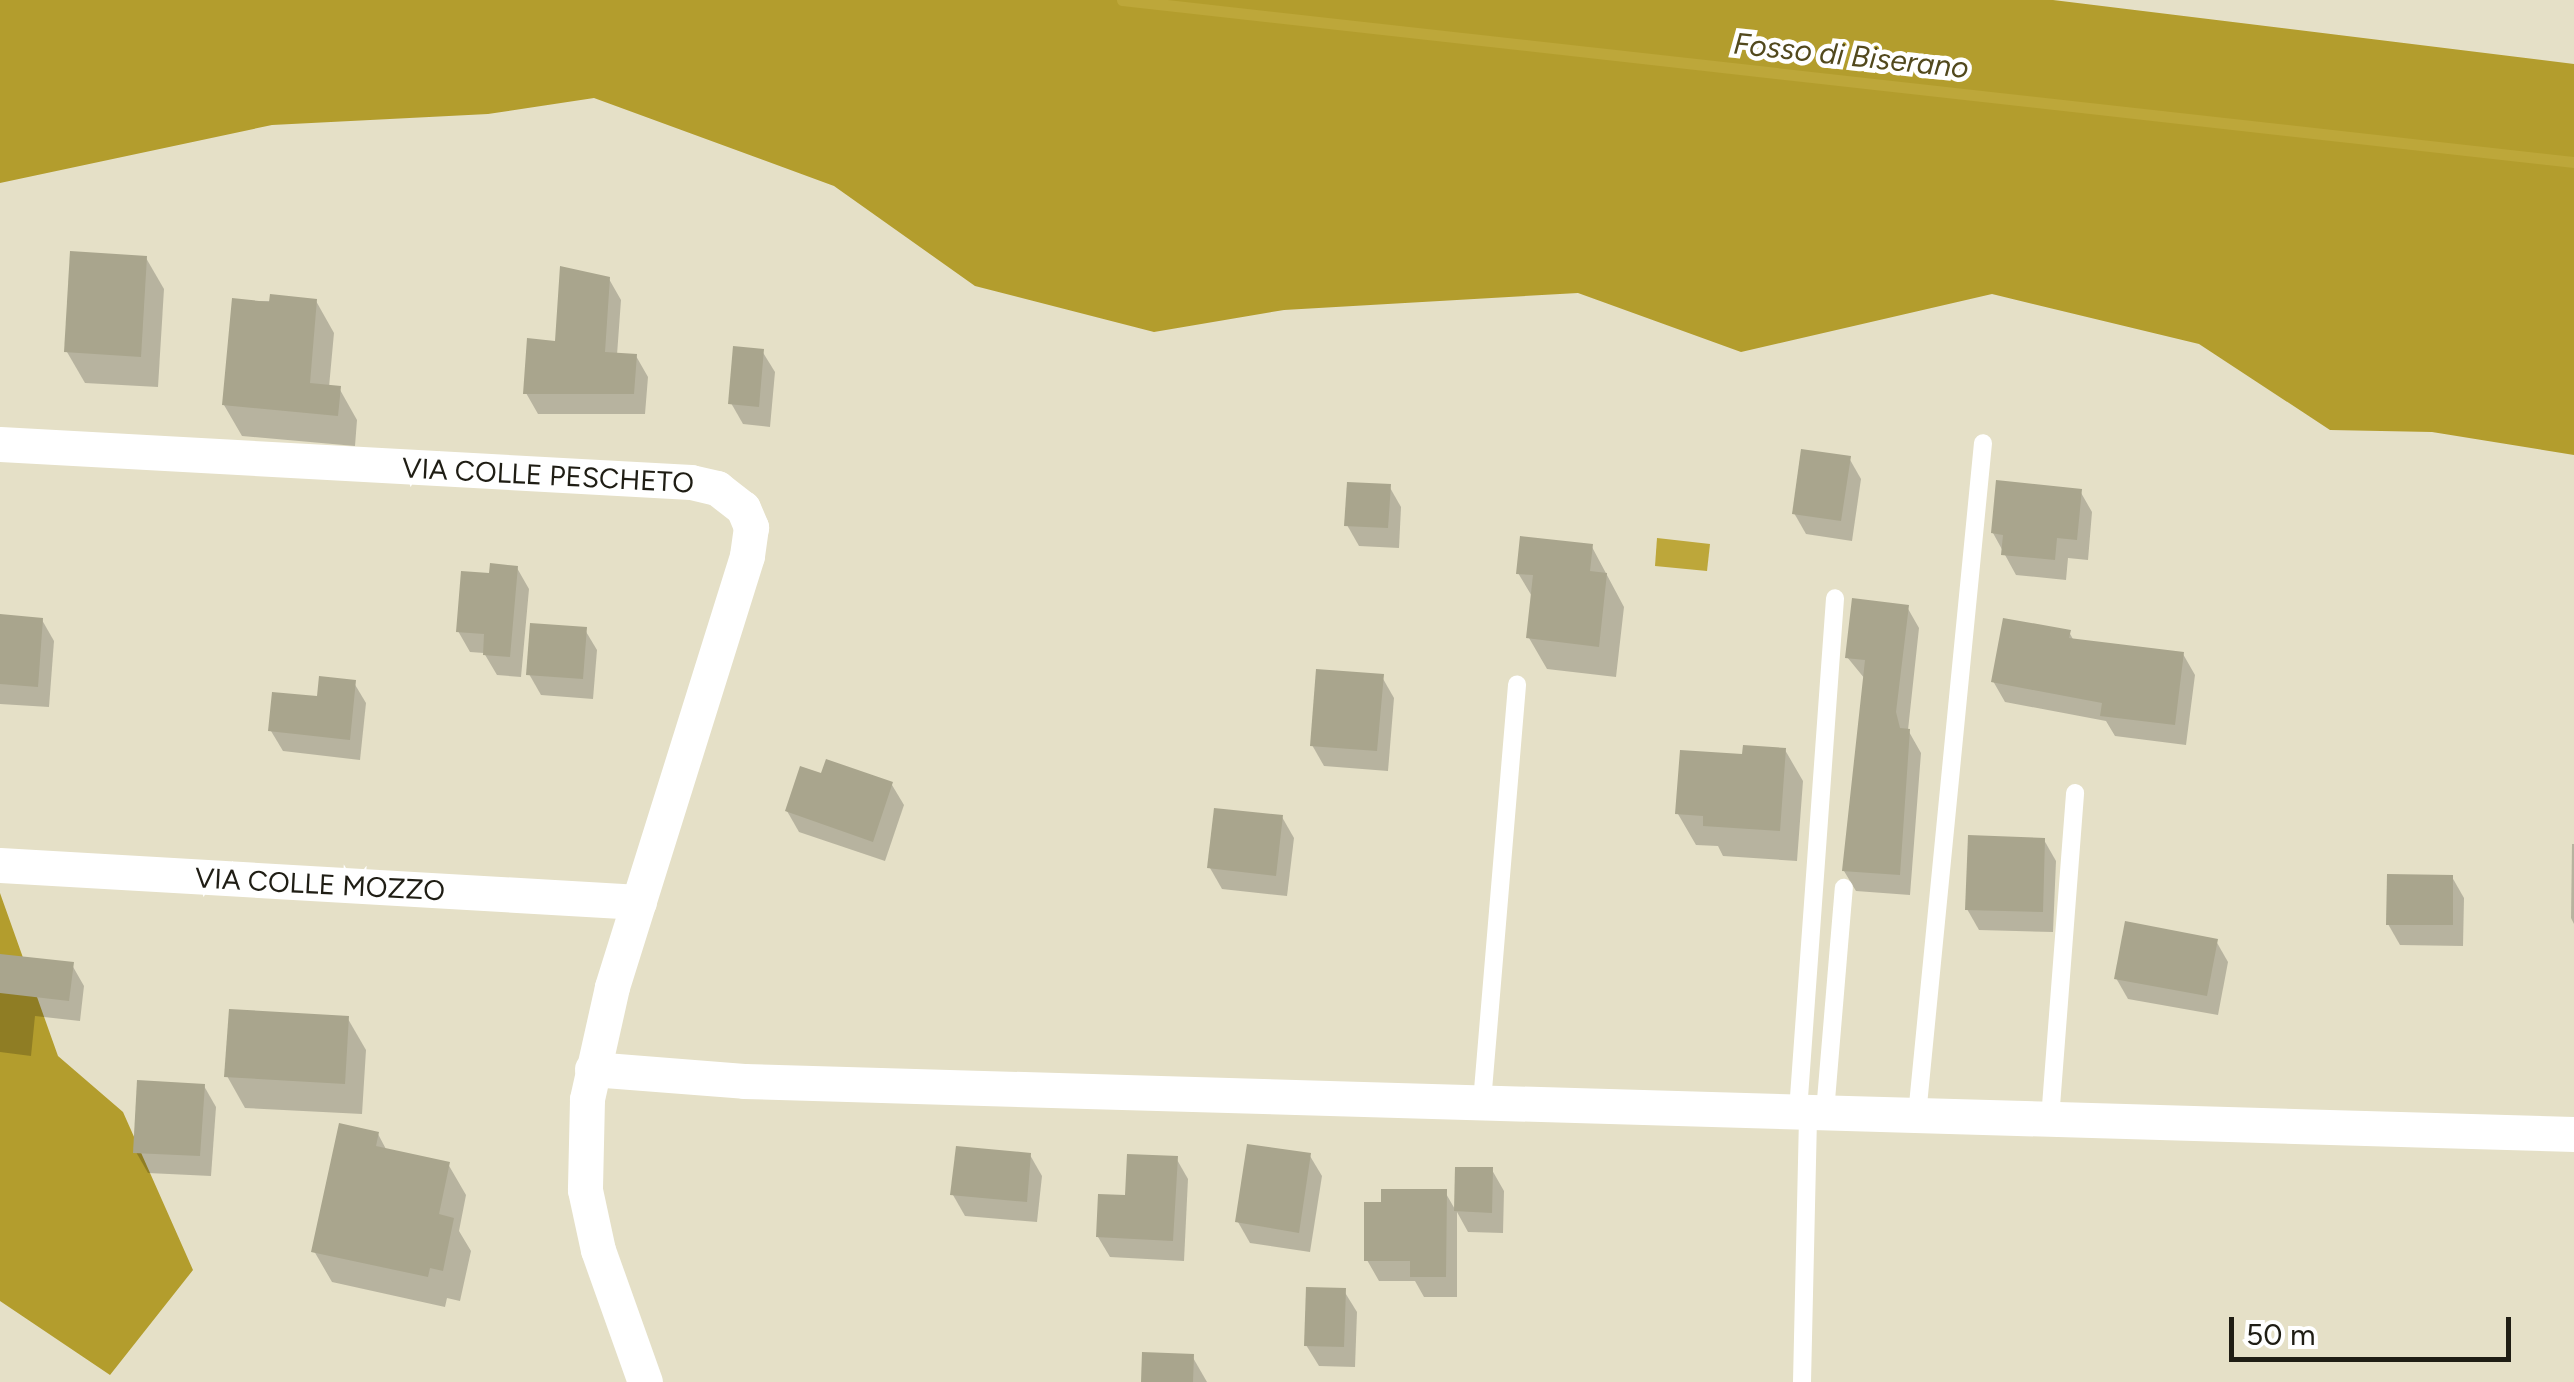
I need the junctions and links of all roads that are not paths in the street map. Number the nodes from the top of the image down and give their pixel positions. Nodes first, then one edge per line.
1 (1984, 443) dead end
2 (0, 444) edge
3 (1835, 598) dead end
4 (1517, 684) dead end
5 (2075, 793) dead end
6 (0, 865) edge
7 (1844, 888) dead end
8 (639, 902) junction
9 (592, 1069) junction
10 (1482, 1102) junction
11 (1810, 1112) junction
12 (1918, 1115) junction
13 (2050, 1118) junction
14 (2574, 1134) edge
15 (645, 1382) edge
16 (1802, 1382) edge

1 - 12 lane
2 - 8 street, VIA COLLE PESCHETO
3 - 11 lane
4 - 10 lane
5 - 13 lane
6 - 8 street, VIA COLLE MOZZO
7 - 11 lane
8 - 9 street, VIA COLLE PESCHETO
9 - 10 street
9 - 15 street, VIA COLLE PESCHETO
10 - 11 street
11 - 12 street
11 - 16 lane
12 - 13 street
13 - 14 street

